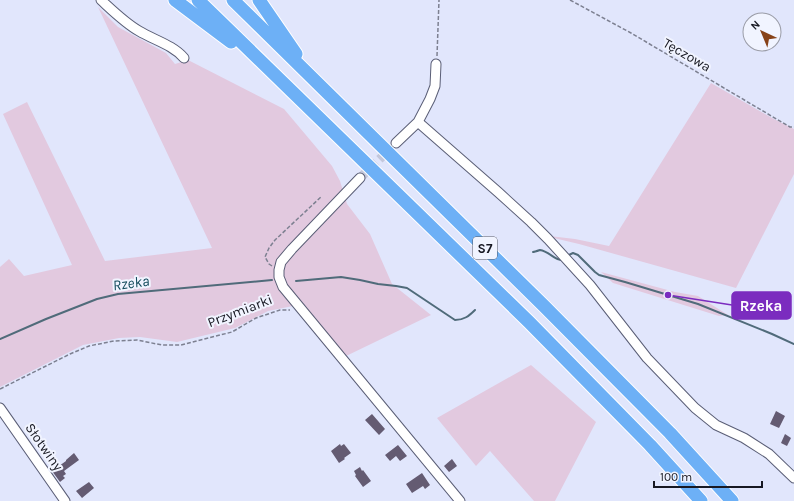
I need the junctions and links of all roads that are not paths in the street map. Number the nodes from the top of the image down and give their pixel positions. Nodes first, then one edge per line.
1 (101, 0) edge
2 (175, 0) edge
3 (198, 0) edge
4 (233, 0) edge
5 (258, 0) edge
6 (184, 58) dead end
7 (436, 64) road end
8 (277, 76) junction
9 (312, 77) junction
10 (418, 122) junction
11 (396, 143) tunnel mouth
12 (360, 178) tunnel mouth
13 (0, 408) edge
14 (794, 478) edge
15 (65, 501) edge
16 (460, 501) edge
17 (701, 501) edge
18 (732, 501) edge

1 - 6 street
2 - 8 highway
3 - 8 highway, S7
4 - 9 highway, S7
5 - 9 highway
7 - 10 street
8 - 17 highway, S7
9 - 18 highway, S7
10 - 11 street
10 - 14 street
12 - 16 street
13 - 15 street, Słotwiny

